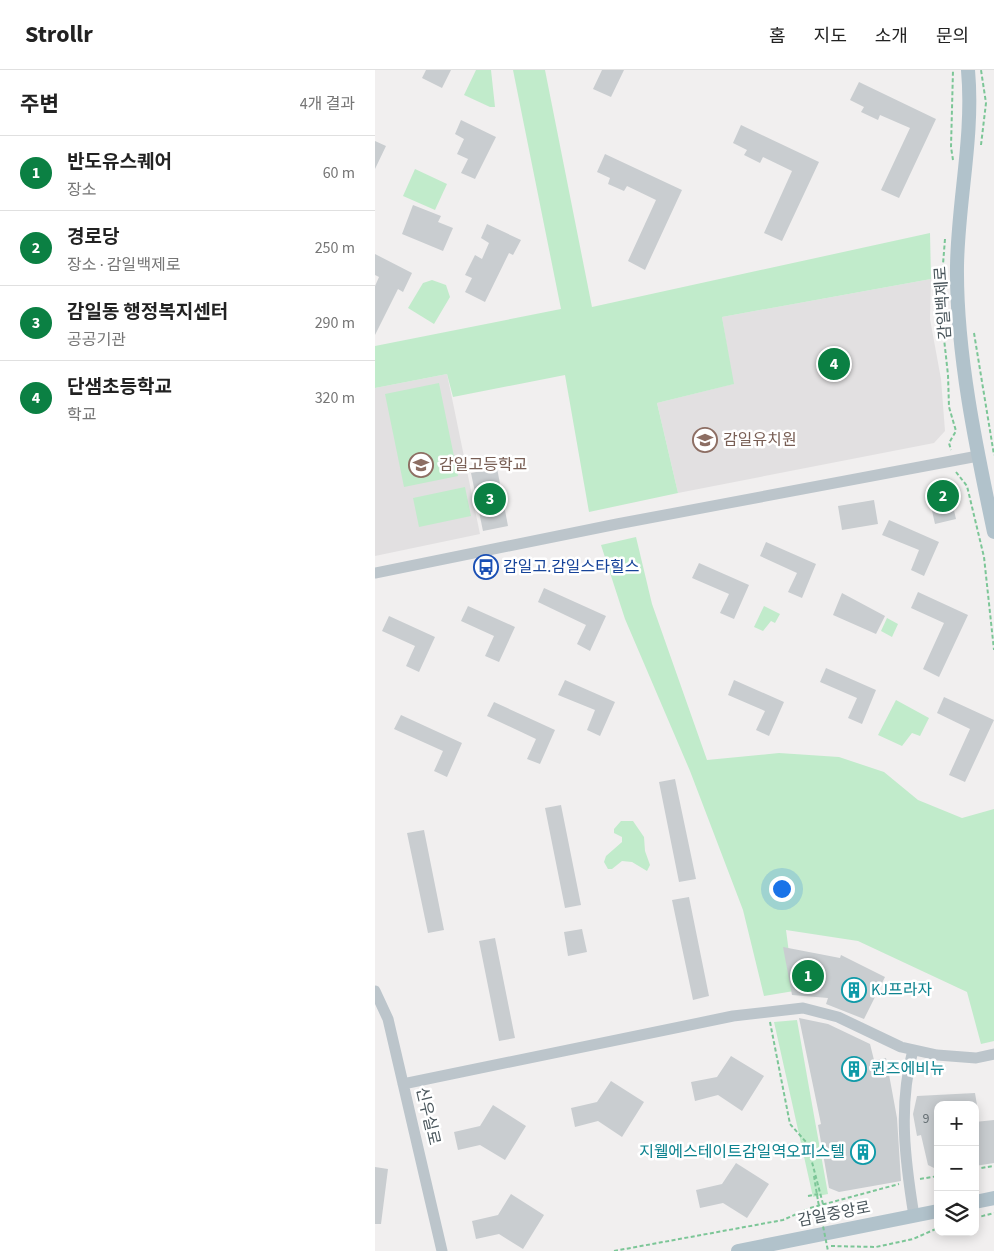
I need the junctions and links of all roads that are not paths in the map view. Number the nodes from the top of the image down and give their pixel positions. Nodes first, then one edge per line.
1 (968, 70) edge
2 (978, 456) junction
3 (994, 532) edge
4 (375, 573) edge
5 (375, 990) edge
6 (913, 1050) junction
7 (994, 1054) edge
8 (403, 1084) junction
9 (994, 1198) edge
10 (979, 1201) edge
11 (934, 1212) edge
12 (914, 1216) junction
13 (442, 1251) edge
14 (738, 1251) edge

1 - 2 main road, 감일백제로
2 - 3 main road, 감일백제로
2 - 4 street
5 - 8 street, 신우실로
6 - 7 street
6 - 8 street
6 - 12 street
8 - 13 street, 신우실로
9 - 10 main road
11 - 12 main road, 감일중앙로
12 - 14 main road, 감일중앙로

